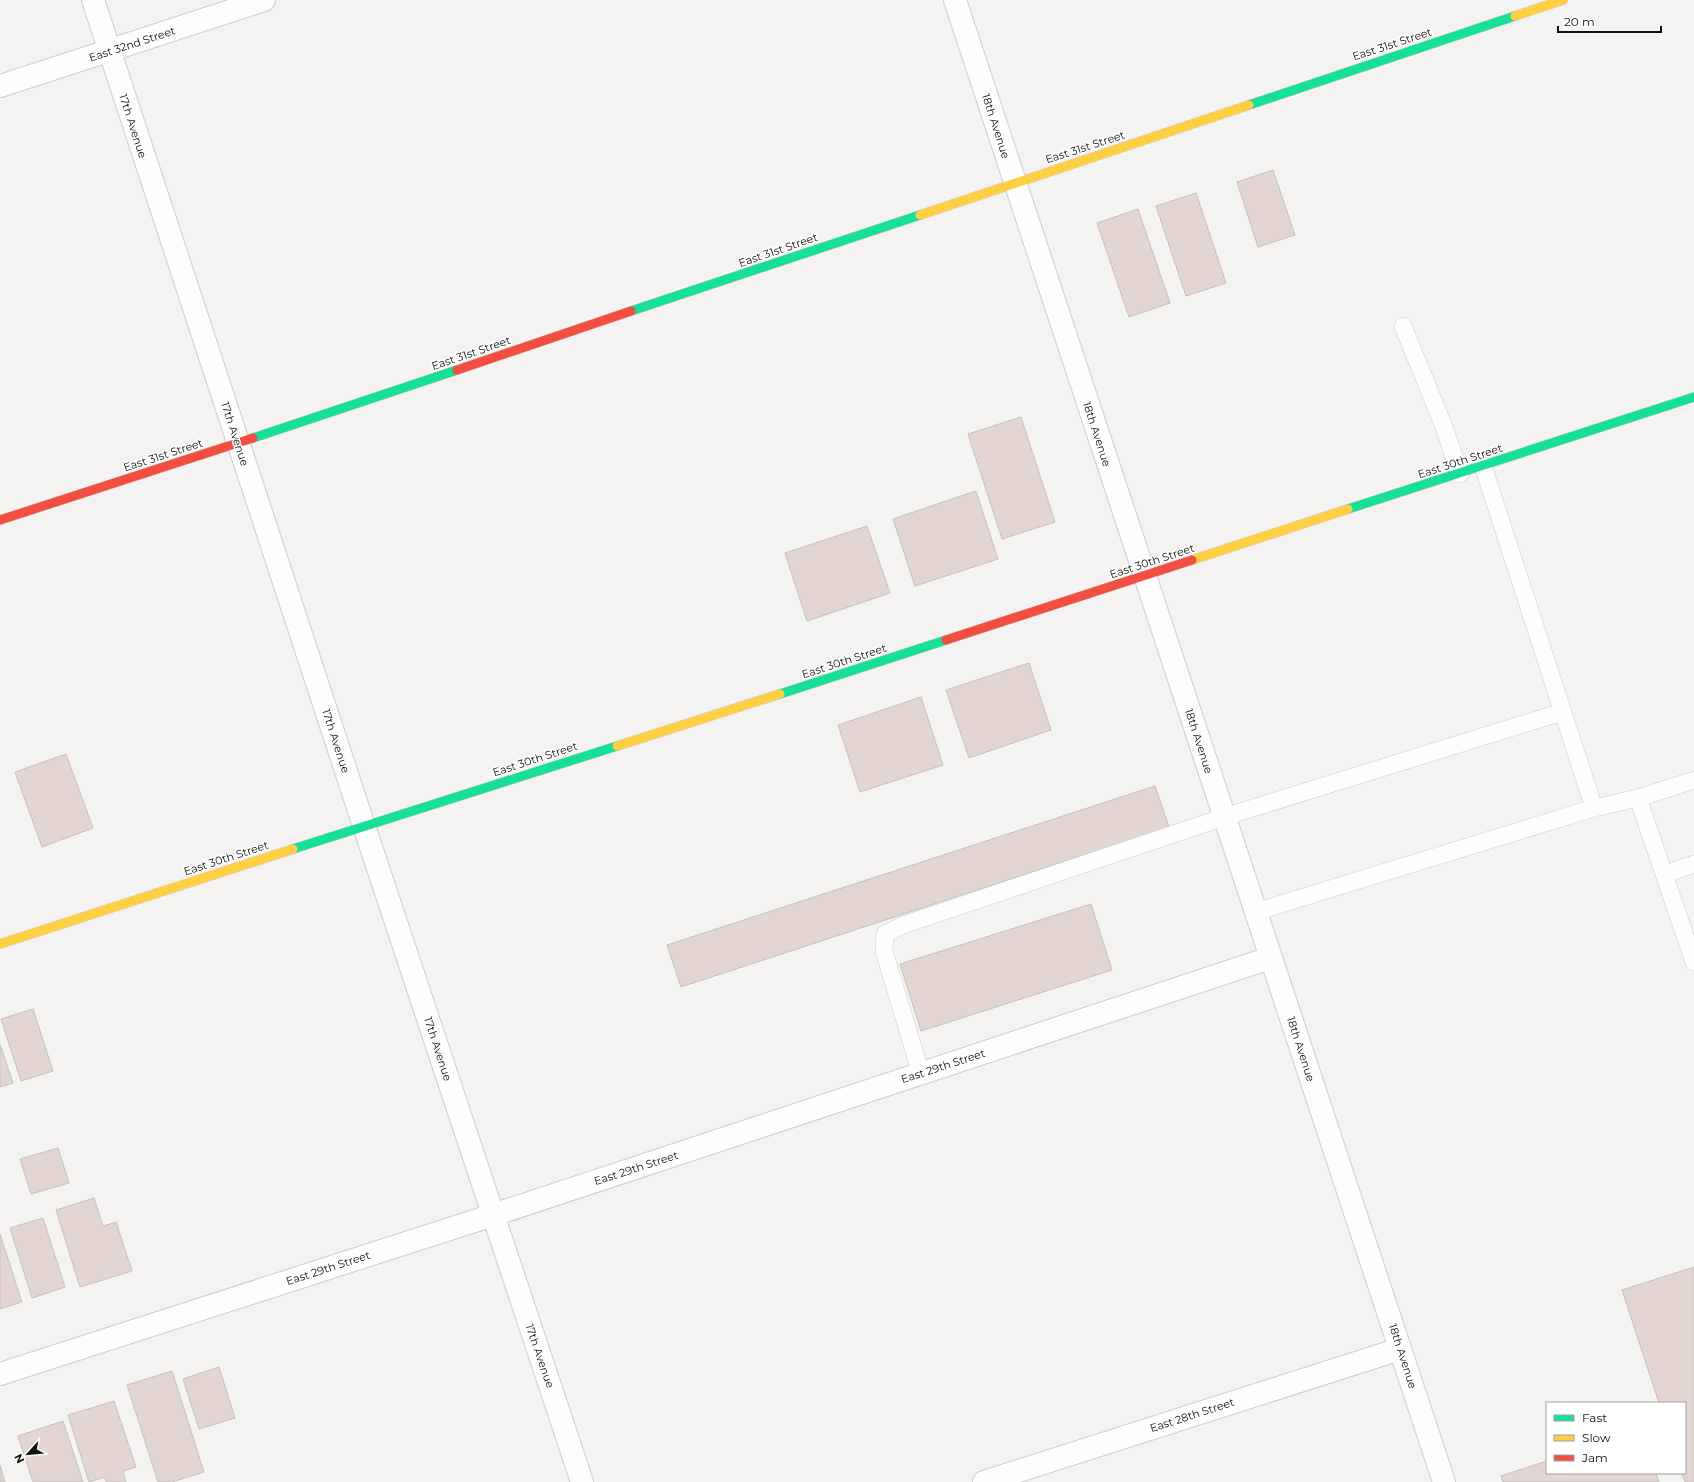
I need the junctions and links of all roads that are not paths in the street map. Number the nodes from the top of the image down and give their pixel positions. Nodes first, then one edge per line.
1 (92, 0) edge
2 (264, 0) edge
3 (955, 0) edge
4 (1562, 0) edge
5 (109, 52) junction
6 (0, 86) edge
7 (1014, 183) junction
8 (1403, 326) dead end
9 (1694, 397) edge
10 (238, 443) junction
11 (1483, 466) junction
12 (1460, 474) junction
13 (0, 520) edge
14 (1144, 576) junction
15 (1562, 712) junction
16 (1694, 780) edge
17 (1638, 798) junction
18 (1594, 808) junction
19 (1224, 817) junction
20 (364, 826) junction
21 (1694, 864) edge
22 (1665, 874) junction
23 (1255, 912) junction
24 (0, 944) edge
25 (1270, 958) junction
26 (1694, 962) edge
27 (921, 1074) junction
28 (493, 1215) junction
29 (1400, 1349) junction
30 (0, 1374) edge
31 (582, 1482) edge
32 (984, 1482) edge
33 (1444, 1482) edge

1 - 5 street, 17th Avenue
2 - 5 street, East 32nd Street
3 - 7 street, 18th Avenue
4 - 7 street, East 31st Street
5 - 6 street, East 32nd Street
5 - 10 street, 17th Avenue
7 - 10 street, East 31st Street
7 - 14 street, 18th Avenue
8 - 12 lane
9 - 11 street, East 30th Street
10 - 13 street, East 31st Street
10 - 20 street, 17th Avenue
11 - 12 street, East 30th Street
11 - 15 lane
12 - 14 street, East 30th Street
14 - 19 street, 18th Avenue
14 - 20 street, East 30th Street
15 - 18 lane
15 - 19 lane
16 - 17 lane
17 - 18 lane
17 - 22 lane
18 - 23 lane
19 - 23 street, 18th Avenue
19 - 27 lane
20 - 24 street, East 30th Street
20 - 28 street, 17th Avenue
21 - 22 lane
22 - 26 lane
23 - 25 street, 18th Avenue
25 - 27 street, East 29th Street
25 - 29 street, 18th Avenue
27 - 28 street, East 29th Street
28 - 30 street, East 29th Street
28 - 31 street, 17th Avenue
29 - 32 street, East 28th Street
29 - 33 street, 18th Avenue

